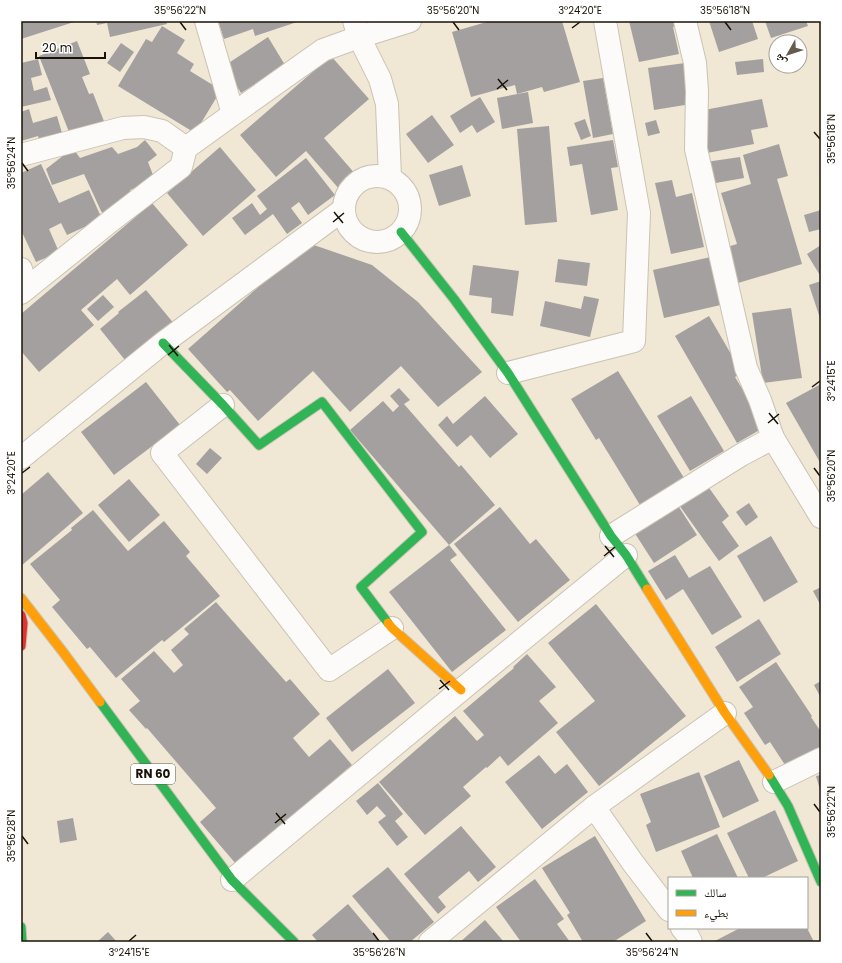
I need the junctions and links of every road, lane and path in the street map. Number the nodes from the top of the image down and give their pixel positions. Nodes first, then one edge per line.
1 (206, 21) edge
2 (410, 21) edge
3 (605, 21) edge
4 (686, 21) edge
5 (356, 29) edge
6 (233, 114) junction
7 (186, 148) junction
8 (21, 155) edge
9 (390, 178) junction
10 (344, 209) junction
11 (401, 232) junction
12 (23, 283) edge
13 (163, 343) junction
14 (508, 373) junction
15 (223, 405) junction
16 (773, 438) junction
17 (21, 458) edge
18 (821, 517) edge
19 (611, 536) junction
20 (626, 555) junction
21 (21, 598) edge
22 (21, 615) edge
23 (392, 628) junction
24 (21, 646) edge
25 (460, 690) junction
26 (725, 713) junction
27 (821, 759) edge
28 (774, 782) junction
29 (594, 807) junction
30 (813, 877) edge
31 (232, 880) junction
32 (668, 909) edge
33 (21, 927) edge
34 (22, 942) edge
35 (294, 942) edge
36 (430, 942) edge

1 - 6 street
2 - 5 street
3 - 14 street
4 - 16 street
5 - 6 street
5 - 9 street
6 - 7 street
7 - 8 street
7 - 12 street
9 - 10 street
9 - 11 street
10 - 11 street
10 - 13 street
11 - 14 street
13 - 15 street
13 - 17 street
14 - 19 street
15 - 23 street
15 - 23 street
16 - 18 street
16 - 19 street
19 - 20 street
20 - 25 street
20 - 26 street
21 - 31 street, RN 60
22 - 24 street
23 - 25 street
25 - 31 street
26 - 28 street
26 - 29 street
27 - 28 street
28 - 30 street
29 - 32 street
29 - 36 street
31 - 35 street, RN 60
33 - 34 street

